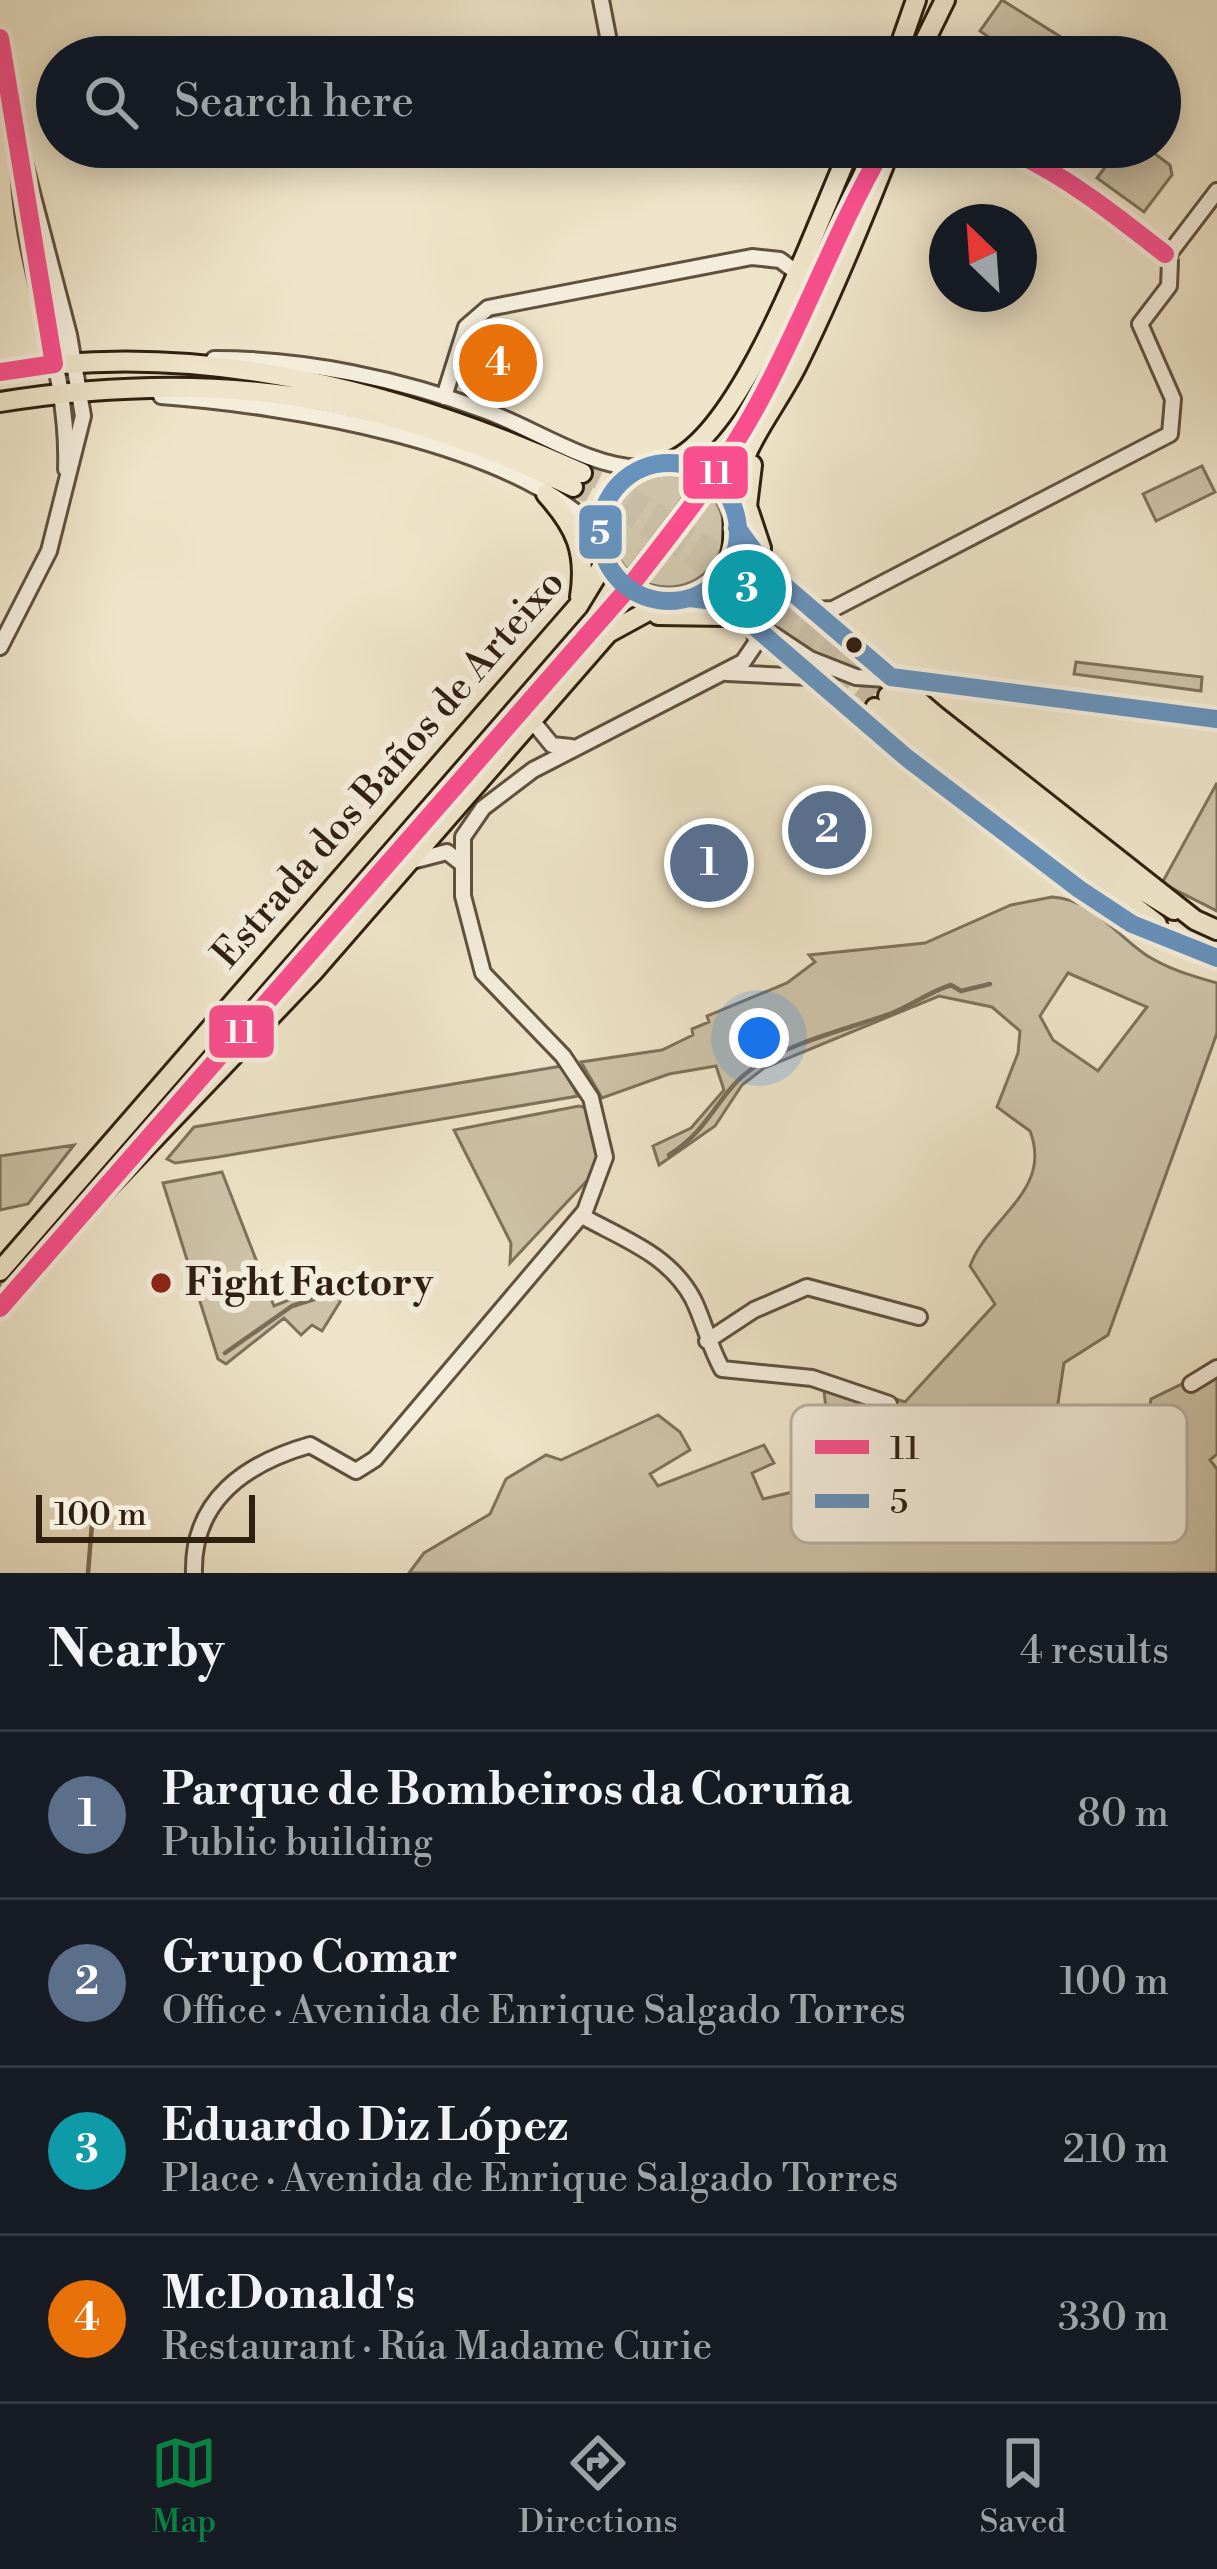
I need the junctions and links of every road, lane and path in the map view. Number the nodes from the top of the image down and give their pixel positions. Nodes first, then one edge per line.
1 (601, 0) edge
2 (945, 1) edge
3 (913, 8) edge
4 (608, 36) edge
5 (902, 36) edge
6 (929, 36) edge
7 (0, 38) edge
8 (19, 143) junction
9 (841, 168) edge
10 (854, 168) edge
11 (866, 168) edge
12 (882, 168) edge
13 (1042, 168) edge
14 (1217, 191) edge
15 (1169, 255) junction
16 (796, 272) junction
17 (75, 363) junction
18 (54, 364) junction
19 (141, 364) junction
20 (0, 372) edge
21 (79, 391) junction
22 (444, 397) junction
23 (0, 402) edge
24 (756, 412) junction
25 (668, 463) junction
26 (641, 469) junction
27 (546, 494) junction
28 (736, 519) junction
29 (600, 534) junction
30 (606, 560) junction
31 (680, 599) junction
32 (578, 606) junction
33 (813, 610) junction
34 (754, 626) junction
35 (0, 647) edge
36 (589, 659) junction
37 (727, 673) junction
38 (810, 677) junction
39 (885, 694) junction
40 (1217, 719) edge
41 (537, 728) junction
42 (489, 741) junction
43 (571, 746) junction
44 (533, 770) junction
45 (412, 861) junction
46 (461, 863) junction
47 (1217, 930) edge
48 (1197, 950) junction
49 (1217, 958) edge
50 (124, 1128) junction
51 (103, 1192) junction
52 (581, 1216) junction
53 (0, 1271) edge
54 (0, 1308) edge
55 (919, 1318) dead end
56 (707, 1341) junction
57 (1217, 1368) edge
58 (1192, 1384) dead end
59 (889, 1404) dead end
60 (194, 1573) edge

1 - 4 street
2 - 6 main road
3 - 5 main road
7 - 8 street
8 - 17 street
8 - 18 street
9 - 16 main road
10 - 24 main road
11 - 24 main road
12 - 24 main road
13 - 15 street
14 - 15 street
15 - 33 street
16 - 22 street
16 - 25 main road
17 - 18 main road
17 - 19 main road
17 - 21 street
18 - 20 main road
18 - 21 street
19 - 21 main road
19 - 22 street
21 - 23 main road
21 - 27 street
21 - 35 street
22 - 26 street
24 - 28 main road
24 - 33 main road
24 - 42 main road, bridge
25 - 26 main road
25 - 28 main road
26 - 29 main road
27 - 29 street
27 - 32 main road
28 - 31 main road
28 - 33 main road
29 - 30 main road
30 - 31 main road
30 - 32 main road, Estrada dos Baños de Arteixo
31 - 34 main road
31 - 36 main road, Estrada dos Baños de Arteixo
32 - 50 main road, Estrada dos Baños de Arteixo
33 - 39 main road
34 - 36 main road
34 - 37 street
34 - 38 main road
34 - 39 street
36 - 41 main road, Estrada dos Baños de Arteixo
37 - 38 street
37 - 43 street
38 - 48 main road
39 - 40 street
39 - 47 main road
39 - 48 main road
41 - 43 street
41 - 44 street
41 - 45 main road, Estrada dos Baños de Arteixo
42 - 50 main road, Estrada dos Baños de Arteixo
42 - 51 main road, Estrada dos Baños de Arteixo
43 - 44 street
44 - 46 street
45 - 46 street
45 - 51 main road, Estrada dos Baños de Arteixo
46 - 52 street
48 - 49 main road
50 - 53 main road, Estrada dos Baños de Arteixo
51 - 54 main road, Estrada dos Baños de Arteixo
52 - 56 street
52 - 60 street
55 - 56 street
56 - 59 street
57 - 58 street

